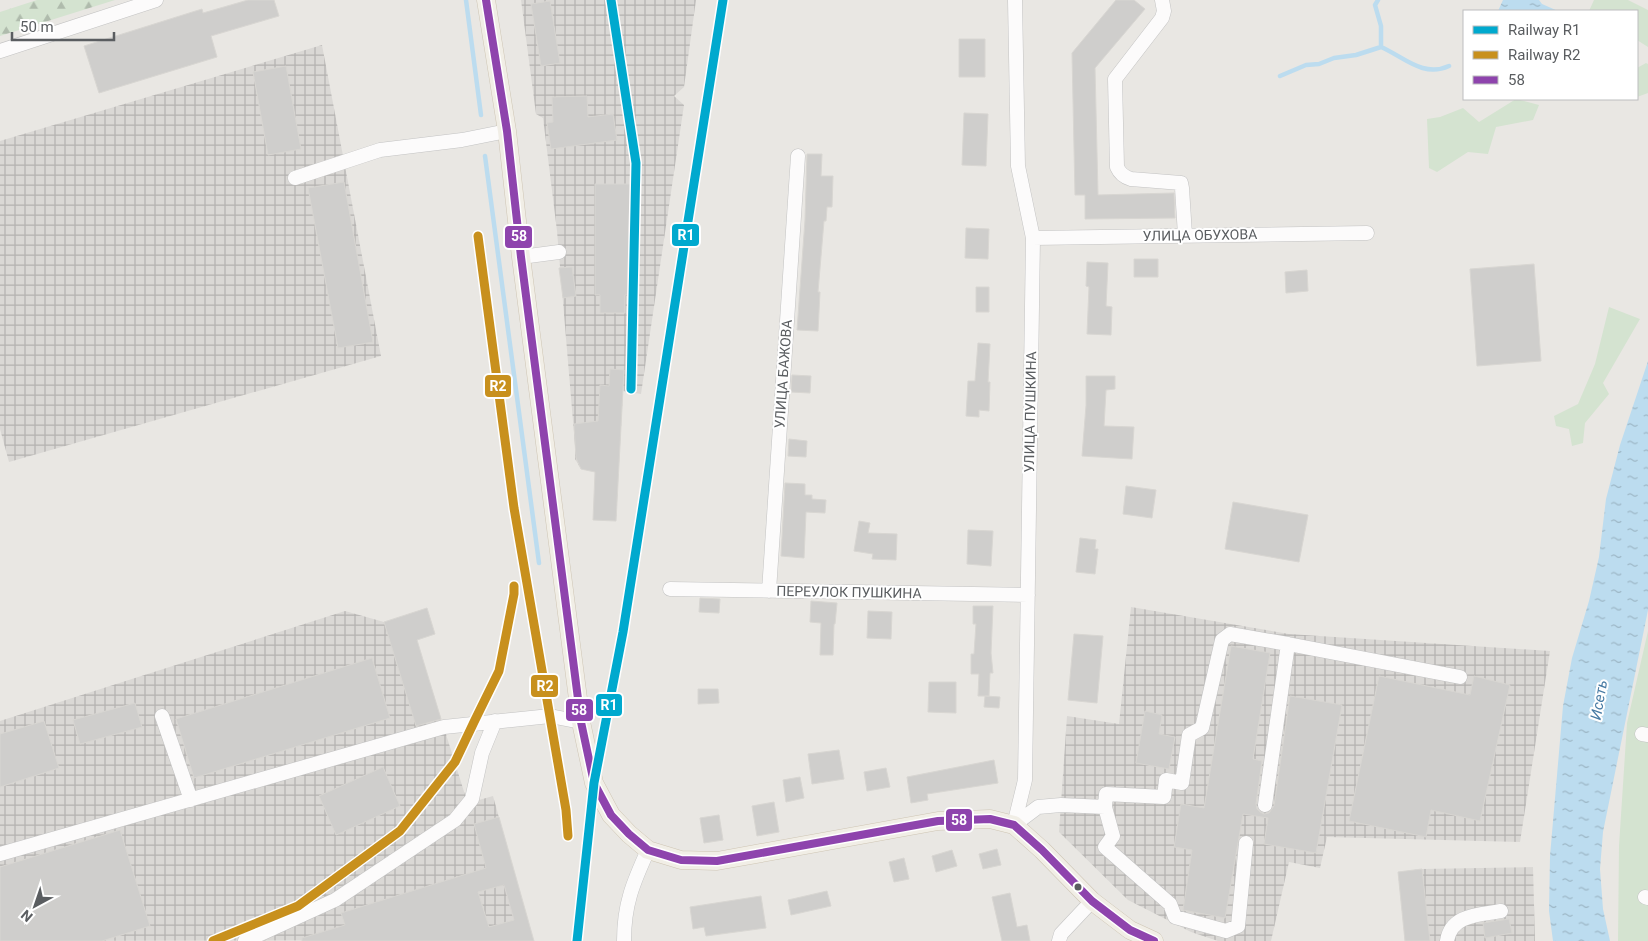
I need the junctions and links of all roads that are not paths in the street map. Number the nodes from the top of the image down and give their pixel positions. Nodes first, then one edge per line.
1 (156, 0) edge
2 (486, 0) edge
3 (1015, 0) edge
4 (1162, 0) edge
5 (0, 51) edge
6 (507, 131) junction
7 (798, 156) dead end
8 (295, 178) dead end
9 (1367, 233) dead end
10 (1185, 235) junction
11 (1033, 238) junction
12 (558, 252) dead end
13 (521, 257) junction
14 (670, 589) dead end
15 (768, 591) junction
16 (1028, 595) junction
17 (1288, 644) junction
18 (1460, 677) dead end
19 (162, 716) dead end
20 (495, 721) junction
21 (581, 722) junction
22 (191, 800) junction
23 (1265, 805) dead end
24 (1105, 807) junction
25 (1014, 824) junction
26 (1246, 843) dead end
27 (648, 850) junction
28 (0, 854) edge
29 (1092, 901) junction
30 (1501, 911) dead end
31 (1128, 936) edge
32 (245, 941) edge
33 (624, 941) edge
34 (1060, 941) edge
35 (1154, 941) edge
36 (1447, 941) edge

1 - 5 street
2 - 6 main road
3 - 11 street, УЛИЦА ПУШКИНА
4 - 10 street
6 - 8 street
6 - 13 main road
7 - 15 street, УЛИЦА БАЖОВА
9 - 10 street, УЛИЦА ОБУХОВА
10 - 11 street, УЛИЦА ОБУХОВА
11 - 16 street, УЛИЦА ПУШКИНА
12 - 13 street
13 - 21 main road
14 - 15 street, ПЕРЕУЛОК ПУШКИНА
15 - 16 street, ПЕРЕУЛОК ПУШКИНА
16 - 25 street, УЛИЦА ПУШКИНА
17 - 18 street
17 - 23 street
17 - 24 street
19 - 22 street
20 - 21 street
20 - 22 street
20 - 32 street
21 - 27 main road
22 - 28 street
24 - 25 street
24 - 26 street
25 - 27 main road
25 - 29 main road
27 - 33 street
29 - 31 main road
29 - 34 street
30 - 36 street
31 - 35 main road

